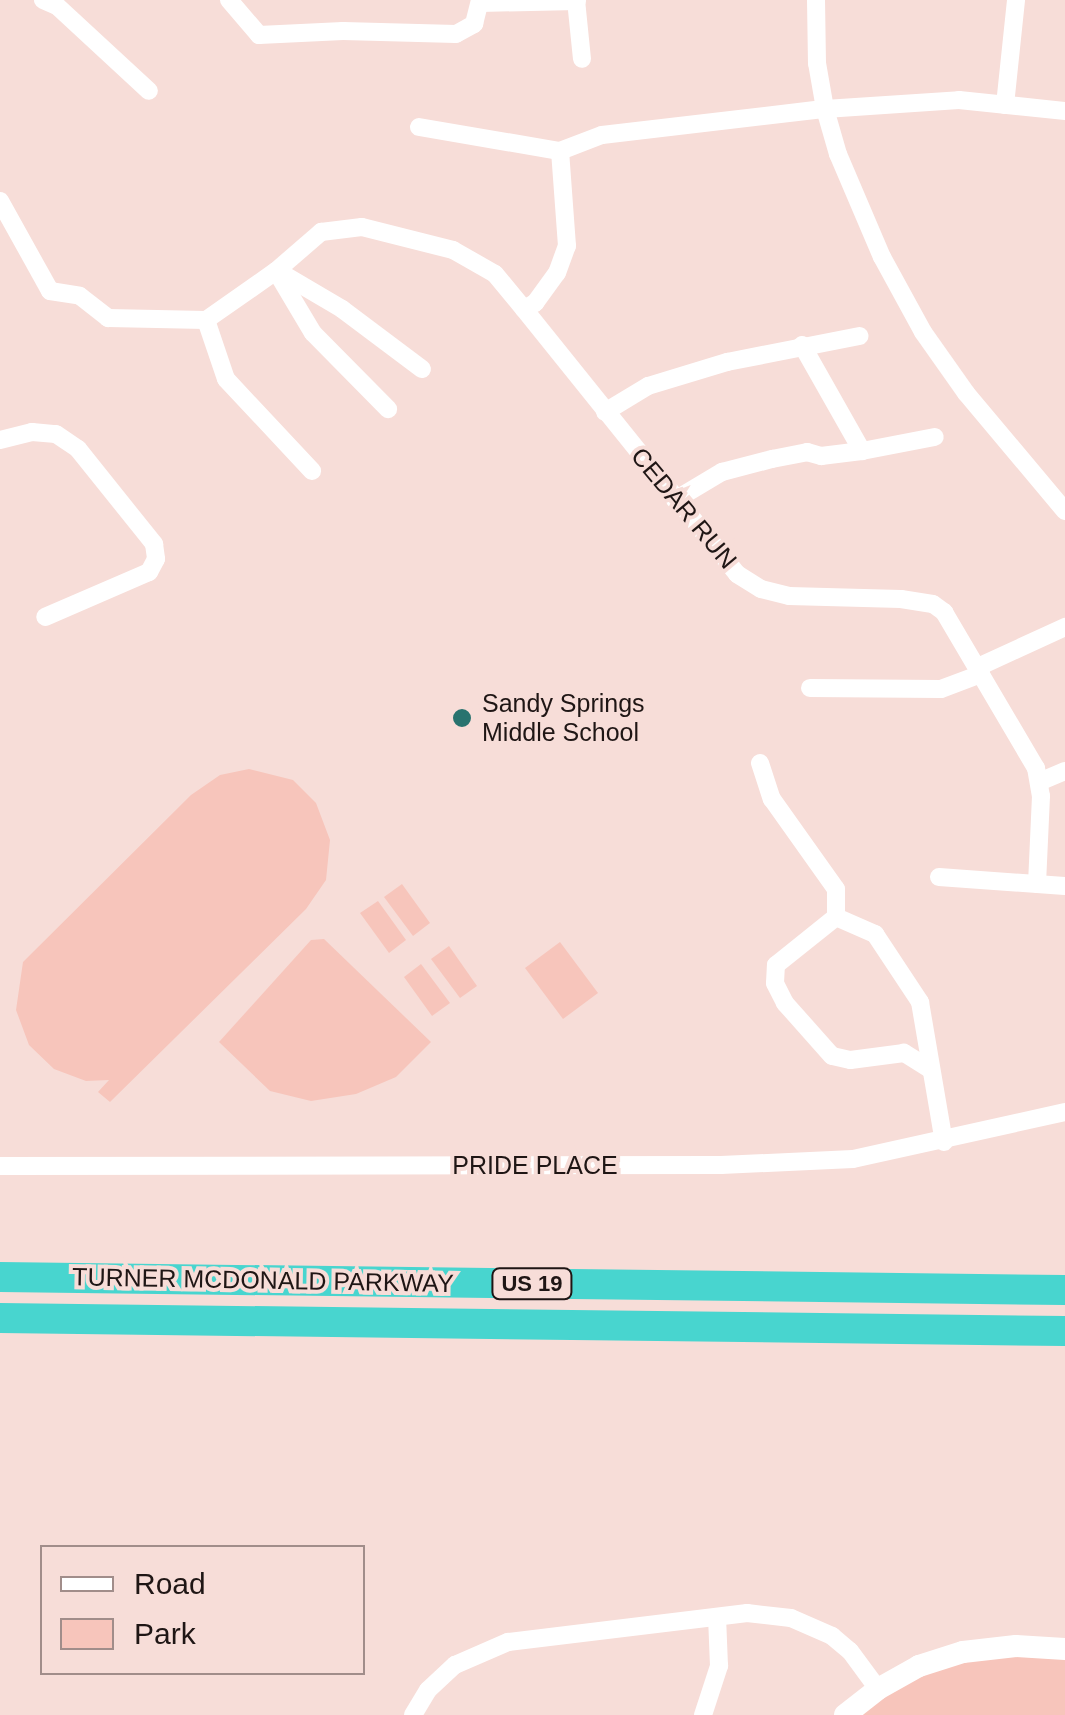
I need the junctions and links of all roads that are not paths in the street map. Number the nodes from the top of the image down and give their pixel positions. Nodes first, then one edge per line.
1 (43, 0) edge
2 (229, 0) edge
3 (576, 0) edge
4 (816, 0) edge
5 (1016, 0) edge
6 (480, 1) edge
7 (582, 60) dead end
8 (149, 91) dead end
9 (1005, 105) junction
10 (825, 110) junction
11 (1065, 111) edge
12 (419, 127) dead end
13 (560, 151) junction
14 (0, 200) edge
15 (276, 271) junction
16 (524, 309) junction
17 (206, 320) junction
18 (859, 336) dead end
19 (802, 345) junction
20 (422, 369) dead end
21 (388, 409) dead end
22 (606, 412) junction
23 (935, 437) dead end
24 (0, 440) edge
25 (862, 451) junction
26 (312, 470) dead end
27 (676, 500) junction
28 (1065, 511) edge
29 (45, 616) dead end
30 (1065, 626) edge
31 (980, 671) junction
32 (810, 688) dead end
33 (760, 763) dead end
34 (1063, 775) edge
35 (1038, 782) junction
36 (939, 877) dead end
37 (1037, 884) junction
38 (1065, 886) edge
39 (836, 917) junction
40 (930, 1070) junction
41 (1065, 1112) edge
42 (944, 1142) junction
43 (0, 1166) edge
44 (0, 1277) edge
45 (1065, 1290) edge
46 (0, 1318) edge
47 (1065, 1330) edge
48 (717, 1617) junction
49 (1065, 1649) edge
50 (878, 1689) junction
51 (413, 1715) edge
52 (702, 1715) edge
53 (846, 1715) edge

1 - 8 street
2 - 6 street
3 - 6 street
3 - 7 street
4 - 10 street
5 - 9 street
9 - 10 street
9 - 11 street
10 - 13 street
10 - 28 street
12 - 13 street
13 - 16 street
14 - 17 street
15 - 16 street, CEDAR RUN
15 - 17 street, CEDAR RUN
15 - 20 street
15 - 21 street
16 - 22 street, CEDAR RUN
17 - 26 street
18 - 19 street
19 - 22 street
19 - 25 street
22 - 27 street, CEDAR RUN
23 - 25 street
24 - 29 street
25 - 27 street
27 - 31 street, CEDAR RUN
30 - 31 street
31 - 32 street
31 - 35 street, CEDAR RUN
33 - 39 street
34 - 35 street
35 - 37 street, CEDAR RUN
36 - 37 street
37 - 38 street
39 - 40 street
39 - 40 street
40 - 42 street
41 - 42 street, PRIDE PLACE
42 - 43 street, PRIDE PLACE
44 - 45 highway, TURNER MCDONALD PARKWAY / US 19
46 - 47 highway, TURNER MCDONALD PARKWAY / US 19
48 - 50 street
48 - 51 street
48 - 52 street
49 - 50 street
50 - 53 street

